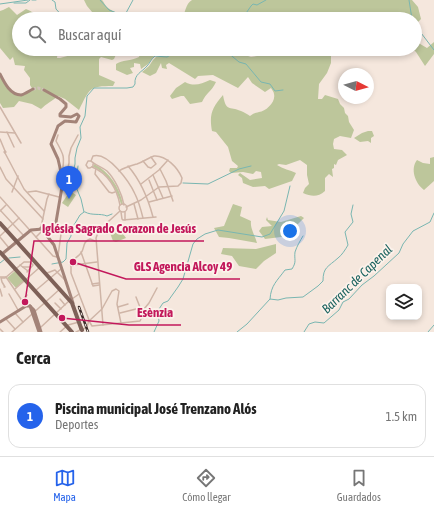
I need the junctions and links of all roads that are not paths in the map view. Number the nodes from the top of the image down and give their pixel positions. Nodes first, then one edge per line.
1 (0, 74) edge
2 (33, 89) tunnel mouth
3 (44, 90) tunnel mouth
4 (0, 107) edge
5 (0, 132) edge
6 (7, 132) junction
7 (15, 133) junction
8 (78, 135) dead end
9 (0, 139) edge
10 (54, 141) junction
11 (21, 144) dead end
12 (14, 147) dead end
13 (5, 152) junction
14 (0, 155) edge
15 (151, 157) junction
16 (168, 160) junction
17 (91, 161) junction
18 (143, 161) junction
19 (93, 164) junction
20 (128, 166) junction
21 (0, 167) edge
22 (92, 167) junction
23 (89, 168) junction
24 (96, 168) junction
25 (160, 169) junction
26 (87, 171) dead end
27 (120, 171) junction
28 (3, 173) junction
29 (0, 175) edge
30 (153, 175) junction
31 (18, 176) junction
32 (62, 176) junction
33 (148, 179) junction
34 (63, 184) junction
35 (142, 184) junction
36 (13, 187) junction
37 (159, 187) junction
38 (168, 187) junction
39 (154, 191) junction
40 (12, 192) dead end
41 (28, 192) junction
42 (115, 192) junction
43 (49, 194) junction
44 (146, 196) junction
45 (172, 196) junction
46 (0, 197) edge
47 (60, 197) junction
48 (163, 198) junction
49 (157, 200) junction
50 (173, 201) dead end
51 (138, 202) junction
52 (149, 202) junction
53 (134, 204) junction
54 (7, 205) junction
55 (120, 205) junction
56 (124, 205) junction
57 (126, 207) junction
58 (0, 210) edge
59 (44, 211) junction
60 (121, 212) junction
61 (125, 212) junction
62 (117, 216) junction
63 (153, 217) junction
64 (156, 217) dead end
65 (19, 218) junction
66 (143, 218) junction
67 (43, 219) junction
68 (122, 219) junction
69 (138, 219) junction
70 (125, 220) junction
71 (0, 223) edge
72 (13, 224) junction
73 (55, 228) junction
74 (41, 229) junction
75 (6, 230) junction
76 (30, 230) junction
77 (0, 236) edge
78 (24, 236) junction
79 (36, 237) junction
80 (95, 241) junction
81 (17, 242) junction
82 (10, 248) junction
83 (81, 252) junction
84 (2, 253) edge
85 (57, 253) junction
86 (97, 262) junction
87 (85, 264) junction
88 (20, 265) junction
89 (72, 265) junction
90 (23, 267) junction
91 (31, 267) junction
92 (40, 267) junction
93 (61, 268) junction
94 (16, 269) junction
95 (57, 272) junction
96 (46, 273) junction
97 (0, 277) edge
98 (6, 277) junction
99 (50, 278) junction
100 (26, 280) junction
101 (65, 280) junction
102 (99, 284) junction
103 (4, 287) dead end
104 (157, 288) dead end
105 (0, 289) edge
106 (15, 289) junction
107 (60, 289) junction
108 (36, 291) junction
109 (9, 294) dead end
110 (79, 294) junction
111 (27, 295) dead end
112 (2, 296) dead end
113 (136, 297) dead end
114 (60, 299) dead end
115 (22, 300) junction
116 (71, 300) junction
117 (46, 302) junction
118 (55, 303) dead end
119 (128, 304) dead end
120 (65, 305) junction
121 (26, 306) junction
122 (118, 307) junction
123 (140, 308) junction
124 (60, 309) junction
125 (102, 310) junction
126 (19, 311) junction
127 (15, 313) junction
128 (34, 313) junction
129 (56, 313) junction
130 (120, 313) junction
131 (6, 319) junction
132 (89, 320) junction
133 (140, 321) junction
134 (0, 322) edge
135 (23, 322) junction
136 (79, 322) junction
137 (121, 323) junction
138 (103, 325) junction
139 (67, 326) junction
140 (0, 329) edge
141 (15, 329) junction
142 (84, 329) edge
143 (39, 331) edge
144 (3, 332) edge
145 (12, 332) edge
146 (60, 332) edge
147 (72, 332) edge
148 (76, 332) edge

1 - 2 street
3 - 10 street
4 - 7 street
5 - 6 street
6 - 7 street
6 - 12 street
7 - 11 street
8 - 34 street
9 - 13 street
10 - 32 street
10 - 32 street
13 - 14 street
13 - 31 street
15 - 16 street
15 - 18 street
15 - 18 street
16 - 25 street
16 - 38 street
17 - 19 street
17 - 23 street
17 - 27 street
18 - 20 street
19 - 22 street
19 - 56 street
20 - 27 street
20 - 35 street
21 - 28 street
22 - 23 street
22 - 24 street
23 - 26 street
24 - 42 street
24 - 42 street
25 - 30 street
25 - 38 street
27 - 51 street
28 - 29 street
28 - 36 street
30 - 33 street
30 - 37 street
31 - 36 street
31 - 41 street
32 - 34 street
33 - 35 street
33 - 39 street
34 - 47 street
35 - 44 street
36 - 40 street
36 - 67 street
37 - 38 street
37 - 39 street
37 - 48 street
38 - 45 street
39 - 44 street
39 - 49 street
41 - 43 street
41 - 59 street
42 - 55 street
43 - 47 street
43 - 59 street
44 - 51 street
44 - 52 street
45 - 48 street
45 - 50 street
46 - 54 street
47 - 73 street
48 - 49 street
49 - 52 street
51 - 53 street
51 - 66 street
52 - 63 street
53 - 57 street
53 - 69 street
54 - 58 street
54 - 65 street
55 - 56 street
55 - 60 street
56 - 57 street
57 - 61 street
58 - 72 street
59 - 67 street
60 - 61 street
60 - 62 street
60 - 68 street
61 - 70 street
62 - 68 street
62 - 80 street
63 - 64 street
63 - 66 street
65 - 72 street
65 - 76 street
66 - 69 street
67 - 74 street
68 - 70 street
69 - 70 street
71 - 75 main road
72 - 75 street
72 - 78 street
73 - 74 street
73 - 85 street
74 - 76 street
74 - 79 street
74 - 85 street
75 - 77 street
75 - 81 main road
76 - 78 street
76 - 79 street
77 - 82 street
78 - 81 street
79 - 85 street
80 - 83 street
80 - 86 street
81 - 82 street
81 - 92 main road
82 - 84 street
83 - 87 street
83 - 89 street
84 - 94 main road
85 - 93 street
86 - 87 street
86 - 102 street
87 - 89 street
87 - 102 street
88 - 90 street
88 - 91 street
88 - 94 street
89 - 110 street
90 - 91 street
90 - 91 street
92 - 96 main road
92 - 100 street
93 - 95 street
93 - 101 street
94 - 98 street
94 - 100 main road
95 - 96 street
95 - 99 street
95 - 101 street
96 - 99 main road
97 - 98 street
98 - 103 street
98 - 106 street
99 - 107 main road
99 - 108 street
100 - 106 street
100 - 108 main road
101 - 116 street
102 - 125 street
104 - 133 street
105 - 112 street
106 - 115 street
107 - 116 main road
107 - 117 street
108 - 117 main road
109 - 126 street
110 - 116 street
110 - 132 street
111 - 115 street
113 - 123 street
114 - 120 street
115 - 121 street
116 - 120 street
116 - 136 main road
117 - 128 street
117 - 129 main road
118 - 124 street
119 - 122 street
120 - 124 street
121 - 126 street
121 - 128 street
122 - 125 street
122 - 130 street
123 - 130 street
123 - 133 street
124 - 129 street
125 - 132 street
125 - 138 street
126 - 127 street
127 - 131 street
127 - 135 street
128 - 135 street
128 - 143 street
129 - 139 main road
129 - 143 street
130 - 137 street
131 - 134 street
131 - 141 street
132 - 138 street
132 - 142 street
133 - 137 street
135 - 141 street
136 - 139 street
136 - 142 main road
137 - 138 street
139 - 146 street
139 - 147 main road
140 - 144 street
141 - 145 street
142 - 148 street

